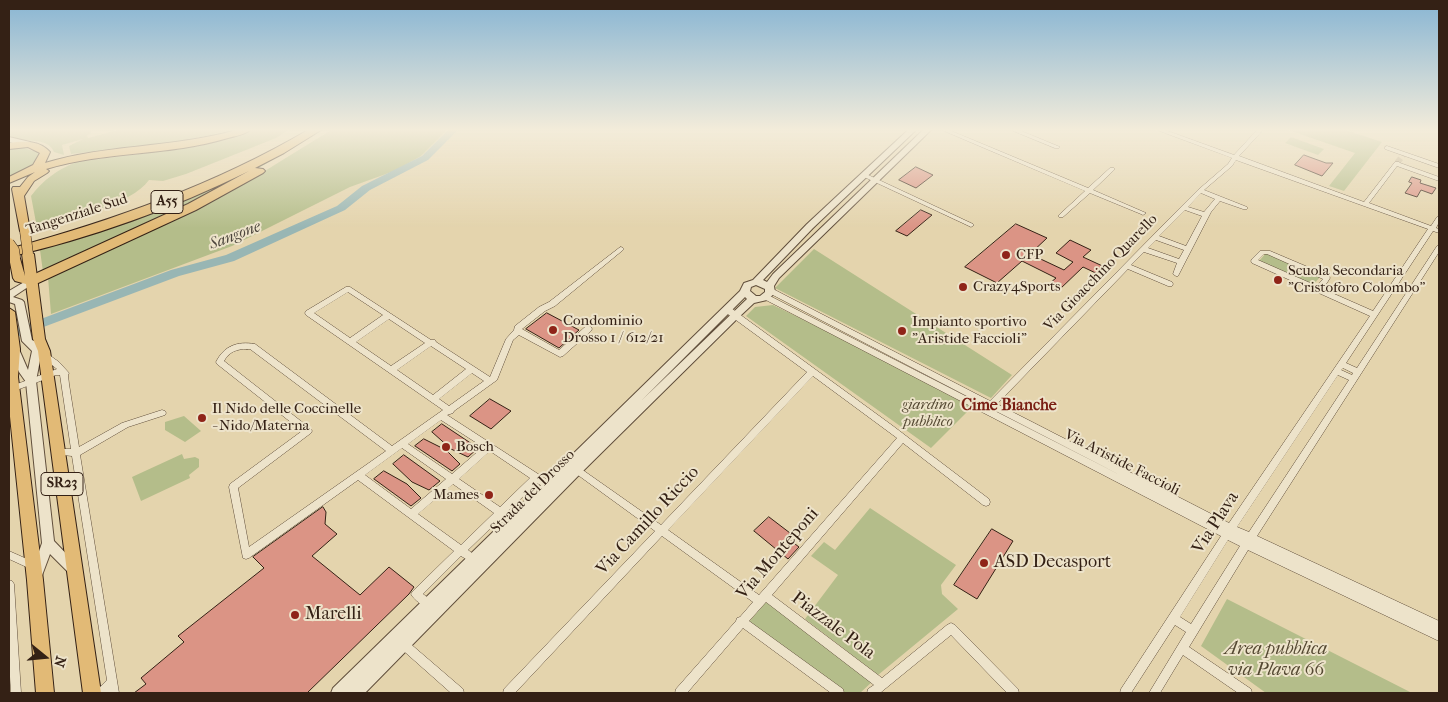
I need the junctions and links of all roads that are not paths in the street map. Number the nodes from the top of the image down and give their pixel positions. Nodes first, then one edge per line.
1 (40, 163) edge
2 (54, 163) edge
3 (60, 163) edge
4 (240, 163) edge
5 (254, 163) edge
6 (274, 163) edge
7 (877, 163) edge
8 (893, 163) edge
9 (1023, 163) edge
10 (1231, 163) edge
11 (1251, 163) edge
12 (1112, 169) dead end
13 (30, 171) junction
14 (864, 175) junction
15 (1439, 179) edge
16 (9, 180) edge
17 (875, 180) junction
18 (1088, 190) junction
19 (1200, 191) junction
20 (18, 197) junction
21 (1219, 198) junction
22 (836, 201) junction
23 (1365, 204) junction
24 (849, 206) junction
25 (1184, 207) junction
26 (1245, 208) dead end
27 (1143, 213) dead end
28 (1206, 215) junction
29 (1061, 216) dead end
30 (971, 225) dead end
31 (1437, 225) edge
32 (1155, 237) junction
33 (9, 244) edge
34 (1439, 247) edge
35 (622, 249) dead end
36 (1143, 249) junction
37 (1188, 249) junction
38 (12, 255) edge
39 (1181, 262) junction
40 (1127, 266) junction
41 (1176, 274) dead end
42 (31, 281) junction
43 (756, 282) junction
44 (1170, 284) dead end
45 (1318, 290) junction
46 (745, 292) junction
47 (765, 293) junction
48 (9, 297) edge
49 (731, 313) junction
50 (389, 315) junction
51 (1375, 315) junction
52 (9, 316) edge
53 (588, 329) dead end
54 (518, 331) junction
55 (350, 342) junction
56 (432, 342) junction
57 (37, 344) junction
58 (12, 355) edge
59 (1342, 364) junction
60 (472, 369) junction
61 (390, 370) junction
62 (812, 372) junction
63 (1337, 372) junction
64 (1359, 372) junction
65 (65, 373) junction
66 (48, 375) junction
67 (1354, 379) junction
68 (490, 381) junction
69 (31, 382) junction
70 (11, 389) edge
71 (433, 399) junction
72 (990, 407) junction
73 (447, 408) junction
74 (162, 413) dead end
75 (442, 416) junction
76 (902, 438) junction
77 (402, 444) junction
78 (489, 447) junction
79 (392, 451) junction
80 (57, 452) junction
81 (76, 453) junction
82 (573, 468) junction
83 (358, 475) junction
84 (451, 478) junction
85 (536, 478) junction
86 (549, 486) junction
87 (64, 498) junction
88 (83, 499) junction
89 (986, 502) dead end
90 (500, 512) junction
91 (412, 514) junction
92 (513, 521) junction
93 (661, 530) junction
94 (1230, 531) junction
95 (1249, 541) junction
96 (48, 544) junction
97 (461, 551) junction
98 (9, 556) edge
99 (474, 560) junction
100 (74, 570) junction
101 (34, 573) junction
102 (9, 584) edge
103 (762, 598) junction
104 (429, 604) junction
105 (1173, 618) junction
106 (741, 621) junction
107 (1439, 626) edge
108 (1193, 631) junction
109 (1439, 636) edge
110 (400, 641) junction
111 (1182, 648) junction
112 (882, 684) junction
113 (113, 688) edge
114 (16, 693) edge
115 (44, 693) edge
116 (92, 693) edge
117 (102, 693) edge
118 (338, 693) edge
119 (355, 693) edge
120 (459, 693) edge
121 (508, 693) edge
122 (680, 693) edge
123 (839, 693) edge
124 (872, 693) edge
125 (1014, 693) edge
126 (1125, 693) edge
127 (1154, 693) edge
128 (1247, 693) edge

1 - 13 main road
2 - 13 main road
3 - 20 main road
4 - 33 highway, Tangenziale Sud / A55
5 - 38 highway, Tangenziale Sud / A55
6 - 42 highway
7 - 14 street
8 - 17 street, Strada del Drosso
9 - 18 street
10 - 19 street, Via Gioacchino Quarello
11 - 23 street
12 - 18 street
13 - 16 main road
13 - 20 main road, SR23
14 - 17 street
14 - 22 street
15 - 23 street
17 - 24 street, Strada del Drosso
17 - 30 street
18 - 27 street
18 - 29 street
19 - 21 street
19 - 25 street, Via Gioacchino Quarello
20 - 42 main road, SR23, bridge
21 - 26 street
21 - 28 street
22 - 24 street
22 - 43 street
23 - 31 street
24 - 47 street, Strada del Drosso
25 - 28 street
25 - 32 street, Via Gioacchino Quarello
28 - 37 street
31 - 51 street, Via Plava
32 - 36 street, Via Gioacchino Quarello
32 - 37 street
33 - 38 main road, bridge
34 - 64 street
35 - 54 street
36 - 39 street
36 - 40 street, Via Gioacchino Quarello
37 - 39 street
38 - 42 main road
39 - 41 street
40 - 44 street
40 - 72 street, Via Gioacchino Quarello
42 - 48 street
42 - 57 main road, SR23
43 - 46 street, Strada del Drosso
43 - 47 street
45 - 45 street
45 - 51 street
46 - 47 street
46 - 49 street, Strada del Drosso
47 - 49 street, Strada del Drosso
47 - 72 street, Via Aristide Faccioli
48 - 57 street
49 - 62 street
49 - 82 street, Strada del Drosso
50 - 55 street
50 - 55 street
50 - 56 street
51 - 59 street, Via Plava
52 - 58 main road, SR23
53 - 54 street
54 - 68 street
55 - 61 street
56 - 60 street
56 - 61 street
57 - 65 street
57 - 66 main road, SR23
57 - 69 street
58 - 69 street
58 - 70 main road, SR23
59 - 63 street, Via Plava
59 - 64 street
60 - 68 street
60 - 71 street
61 - 71 street
62 - 76 street
62 - 93 street, Via Camillo Riccio
63 - 67 street
63 - 94 street, Via Plava
64 - 67 street
65 - 66 street
65 - 81 street
66 - 69 street
66 - 80 main road, SR23
67 - 95 street
68 - 73 street
69 - 70 street
69 - 96 street
70 - 101 main road, SR23
71 - 73 street
72 - 94 street, Via Aristide Faccioli
73 - 75 street
74 - 81 street
75 - 77 street
75 - 78 street, Strada del Drosso
76 - 89 street
76 - 103 street, Via Monteponi
77 - 79 street
77 - 84 street, Strada del Drosso
78 - 84 street
78 - 85 street, Strada del Drosso
79 - 83 street
79 - 83 street
80 - 81 street
80 - 87 main road, SR23
81 - 88 street
82 - 86 street, Strada del Drosso
82 - 93 street, Piazzale Pola
82 - 110 street, Strada del Drosso
83 - 91 street
84 - 90 street, Strada del Drosso
84 - 91 street
85 - 86 street, Strada del Drosso
85 - 90 street, Strada del Drosso
86 - 92 street, Strada del Drosso
87 - 88 street
87 - 100 main road, SR23
88 - 113 street
90 - 92 street, Strada del Drosso
90 - 97 street, Strada del Drosso
91 - 97 street
92 - 99 street, Strada del Drosso
93 - 103 street, Piazzale Pola
93 - 121 street, Via Camillo Riccio
94 - 95 street, Via Aristide Faccioli
94 - 105 street, Via Plava
95 - 107 street, Via Aristide Faccioli
95 - 108 street
95 - 109 street, Via Aristide Faccioli
96 - 100 street
96 - 101 street
97 - 99 street
97 - 104 street, Strada del Drosso
98 - 101 street
99 - 104 street, Strada del Drosso
100 - 116 main road, SR23
101 - 115 main road, SR23
102 - 114 street
103 - 106 street, Via Monteponi
103 - 112 street, Piazzale Pola
104 - 110 street, Strada del Drosso
105 - 108 street
105 - 126 street, Via Plava
106 - 122 street, Via Monteponi
106 - 123 street
108 - 111 street
110 - 118 street, Strada del Drosso
110 - 119 street, Strada del Drosso
110 - 120 street
111 - 127 street
111 - 128 street
112 - 124 street
112 - 125 street
113 - 117 street

